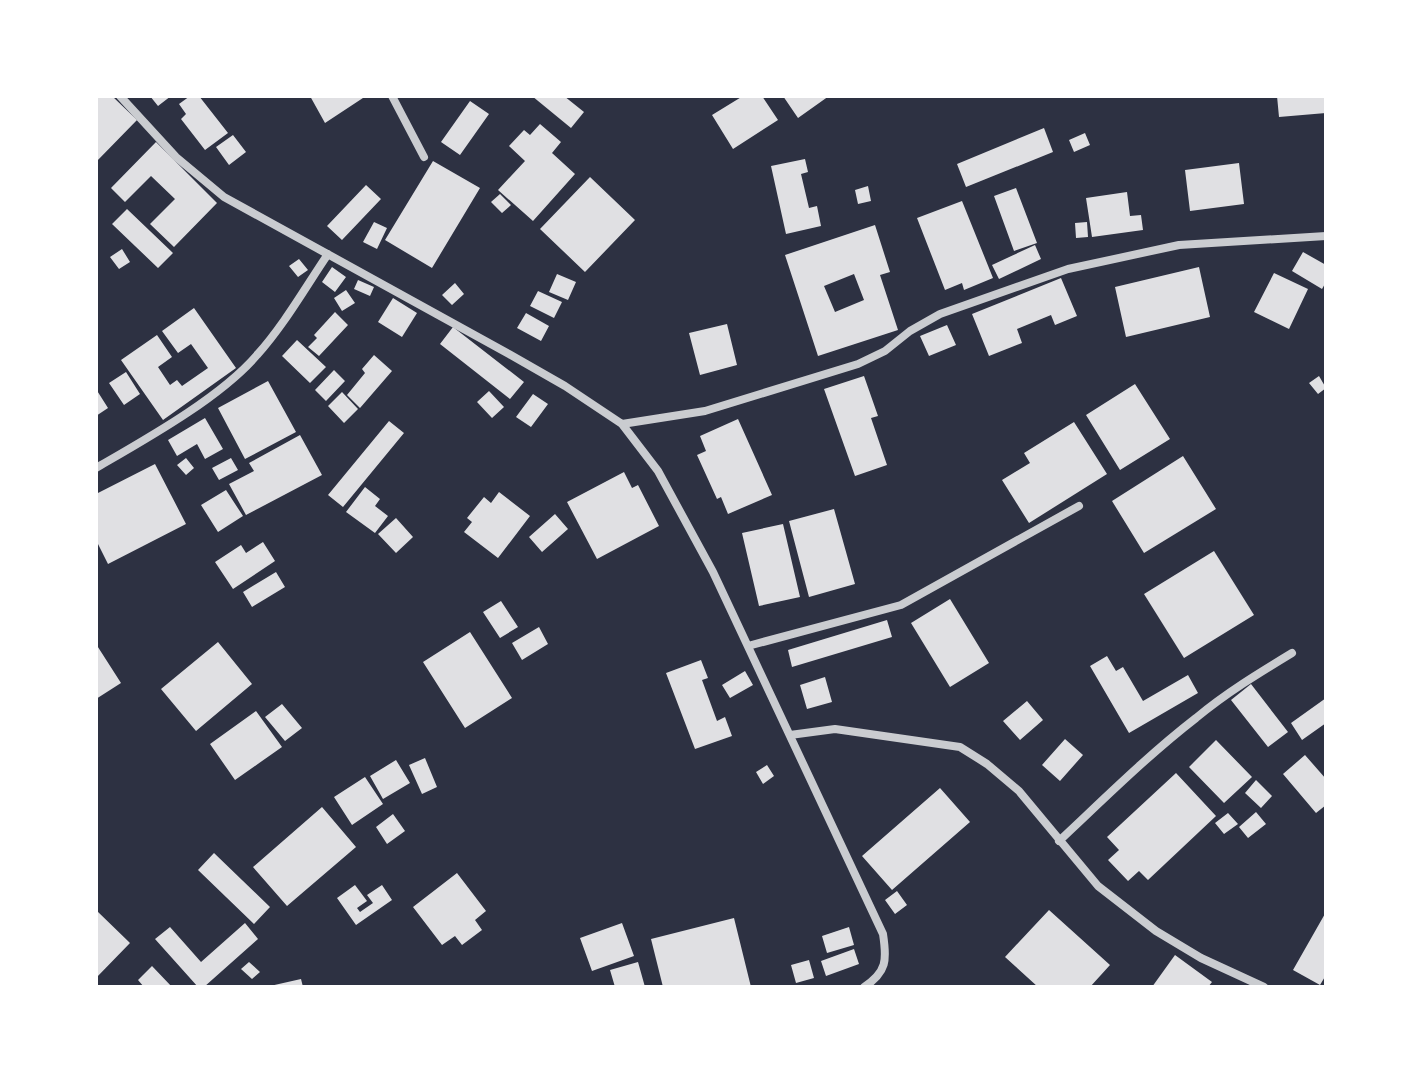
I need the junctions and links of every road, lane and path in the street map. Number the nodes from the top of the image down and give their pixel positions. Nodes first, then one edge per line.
1 (120, 96) edge
2 (392, 96) edge
3 (424, 157) dead end
4 (1326, 236) edge
5 (328, 254) junction
6 (622, 424) junction
7 (96, 468) edge
8 (1079, 506) dead end
9 (748, 646) junction
10 (1292, 653) dead end
11 (790, 735) junction
12 (1059, 841) junction
13 (864, 987) edge
14 (1264, 987) edge

1 - 5 street
2 - 3 street
4 - 6 street
5 - 6 street
5 - 7 street
6 - 9 street
8 - 9 street
9 - 11 street
10 - 12 street
11 - 12 street
11 - 13 street
12 - 14 street

